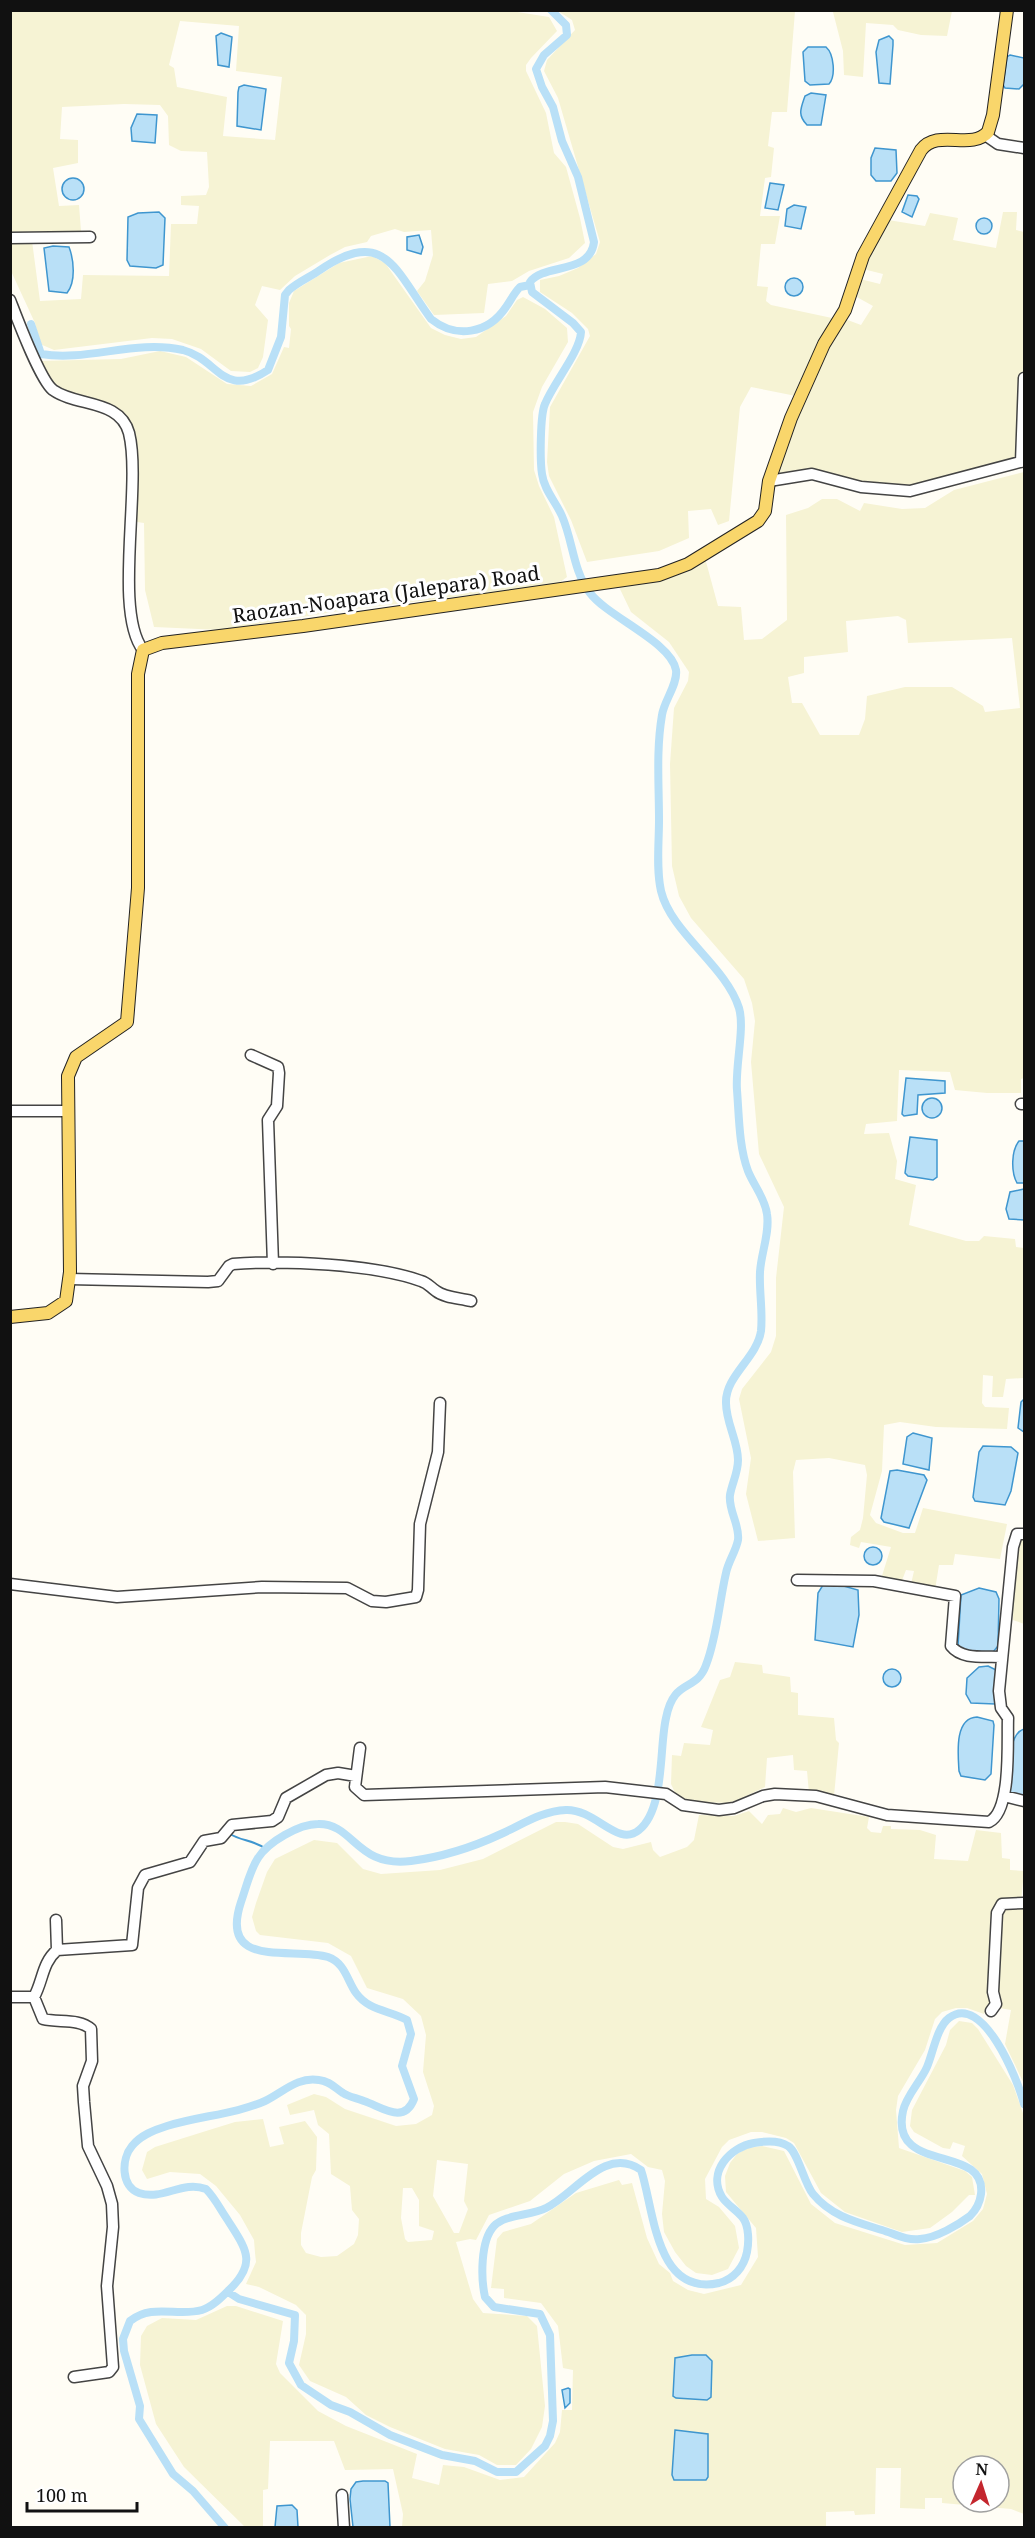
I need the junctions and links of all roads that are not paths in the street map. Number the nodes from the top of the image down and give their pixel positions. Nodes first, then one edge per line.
1 (1007, 10) edge
2 (985, 135) junction
3 (1024, 148) edge
4 (90, 237) dead end
5 (10, 238) edge
6 (10, 300) edge
7 (22, 327) junction
8 (10, 331) edge
9 (1024, 378) edge
10 (1023, 462) edge
11 (768, 487) junction
12 (143, 650) junction
13 (251, 1055) dead end
14 (10, 1111) edge
15 (68, 1111) junction
16 (273, 1264) junction
17 (69, 1279) junction
18 (471, 1300) dead end
19 (10, 1317) edge
20 (440, 1403) dead end
21 (1024, 1534) edge
22 (797, 1580) dead end
23 (10, 1584) edge
24 (1001, 1657) junction
25 (360, 1748) dead end
26 (356, 1776) junction
27 (1004, 1796) junction
28 (1024, 1801) edge
29 (1024, 1903) edge
30 (56, 1920) dead end
31 (57, 1950) junction
32 (10, 1997) edge
33 (34, 1997) junction
34 (992, 2011) dead end
35 (74, 2377) dead end
36 (342, 2495) dead end
37 (344, 2528) edge

1 - 2 main road
2 - 3 street
2 - 11 main road, Raozan-Noapara (Jalepara) Road
4 - 5 street
6 - 7 street
7 - 8 street
7 - 12 street
9 - 10 street
10 - 11 street
11 - 12 main road, Raozan-Noapara (Jalepara) Road
12 - 15 main road
13 - 16 street
14 - 15 street
15 - 17 main road
16 - 17 street
16 - 18 street
17 - 19 main road
20 - 23 street
21 - 24 street
22 - 24 street
24 - 27 street
25 - 26 street
26 - 27 street
26 - 31 street
27 - 28 street
29 - 34 street
30 - 31 street
31 - 33 street
32 - 33 street
33 - 35 street
36 - 37 street

